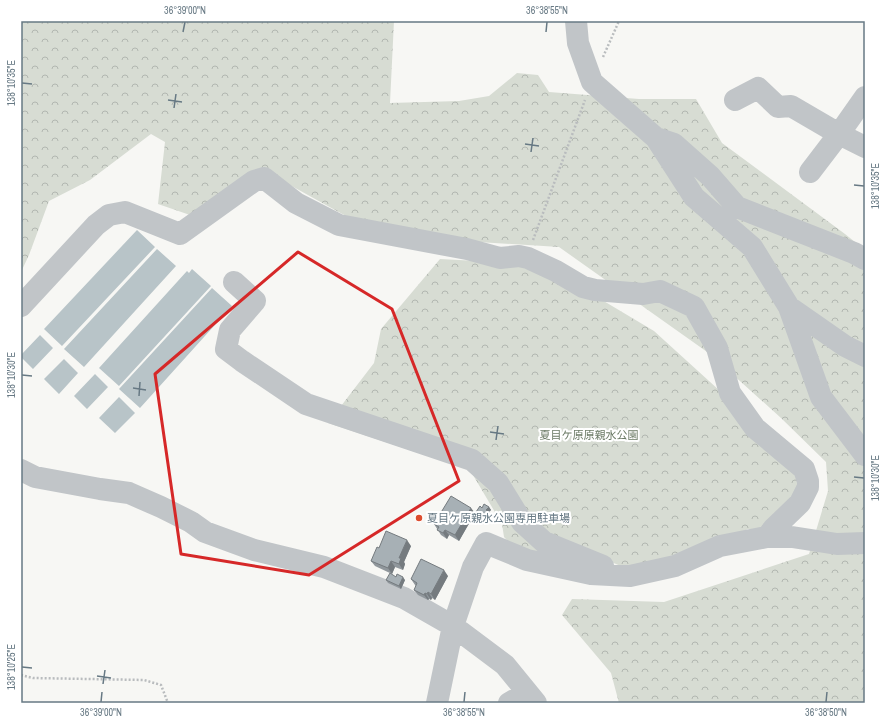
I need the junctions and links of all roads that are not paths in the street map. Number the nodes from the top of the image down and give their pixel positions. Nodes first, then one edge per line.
1 (576, 21) edge
2 (865, 97) edge
3 (734, 100) dead end
4 (839, 134) junction
5 (656, 138) junction
6 (865, 148) edge
7 (810, 172) dead end
8 (865, 259) edge
9 (234, 282) dead end
10 (21, 306) edge
11 (789, 307) junction
12 (865, 356) edge
13 (865, 454) edge
14 (21, 470) edge
15 (767, 537) junction
16 (865, 543) edge
17 (630, 576) junction
18 (453, 626) junction
19 (524, 700) edge
20 (437, 703) edge

1 - 5 street
2 - 4 street
3 - 4 street
4 - 6 street
4 - 7 street
5 - 8 street
5 - 11 street
9 - 17 street
10 - 15 street
11 - 12 street
11 - 13 street
14 - 18 street
15 - 16 street
15 - 17 street
17 - 18 street
18 - 19 street
18 - 20 street

